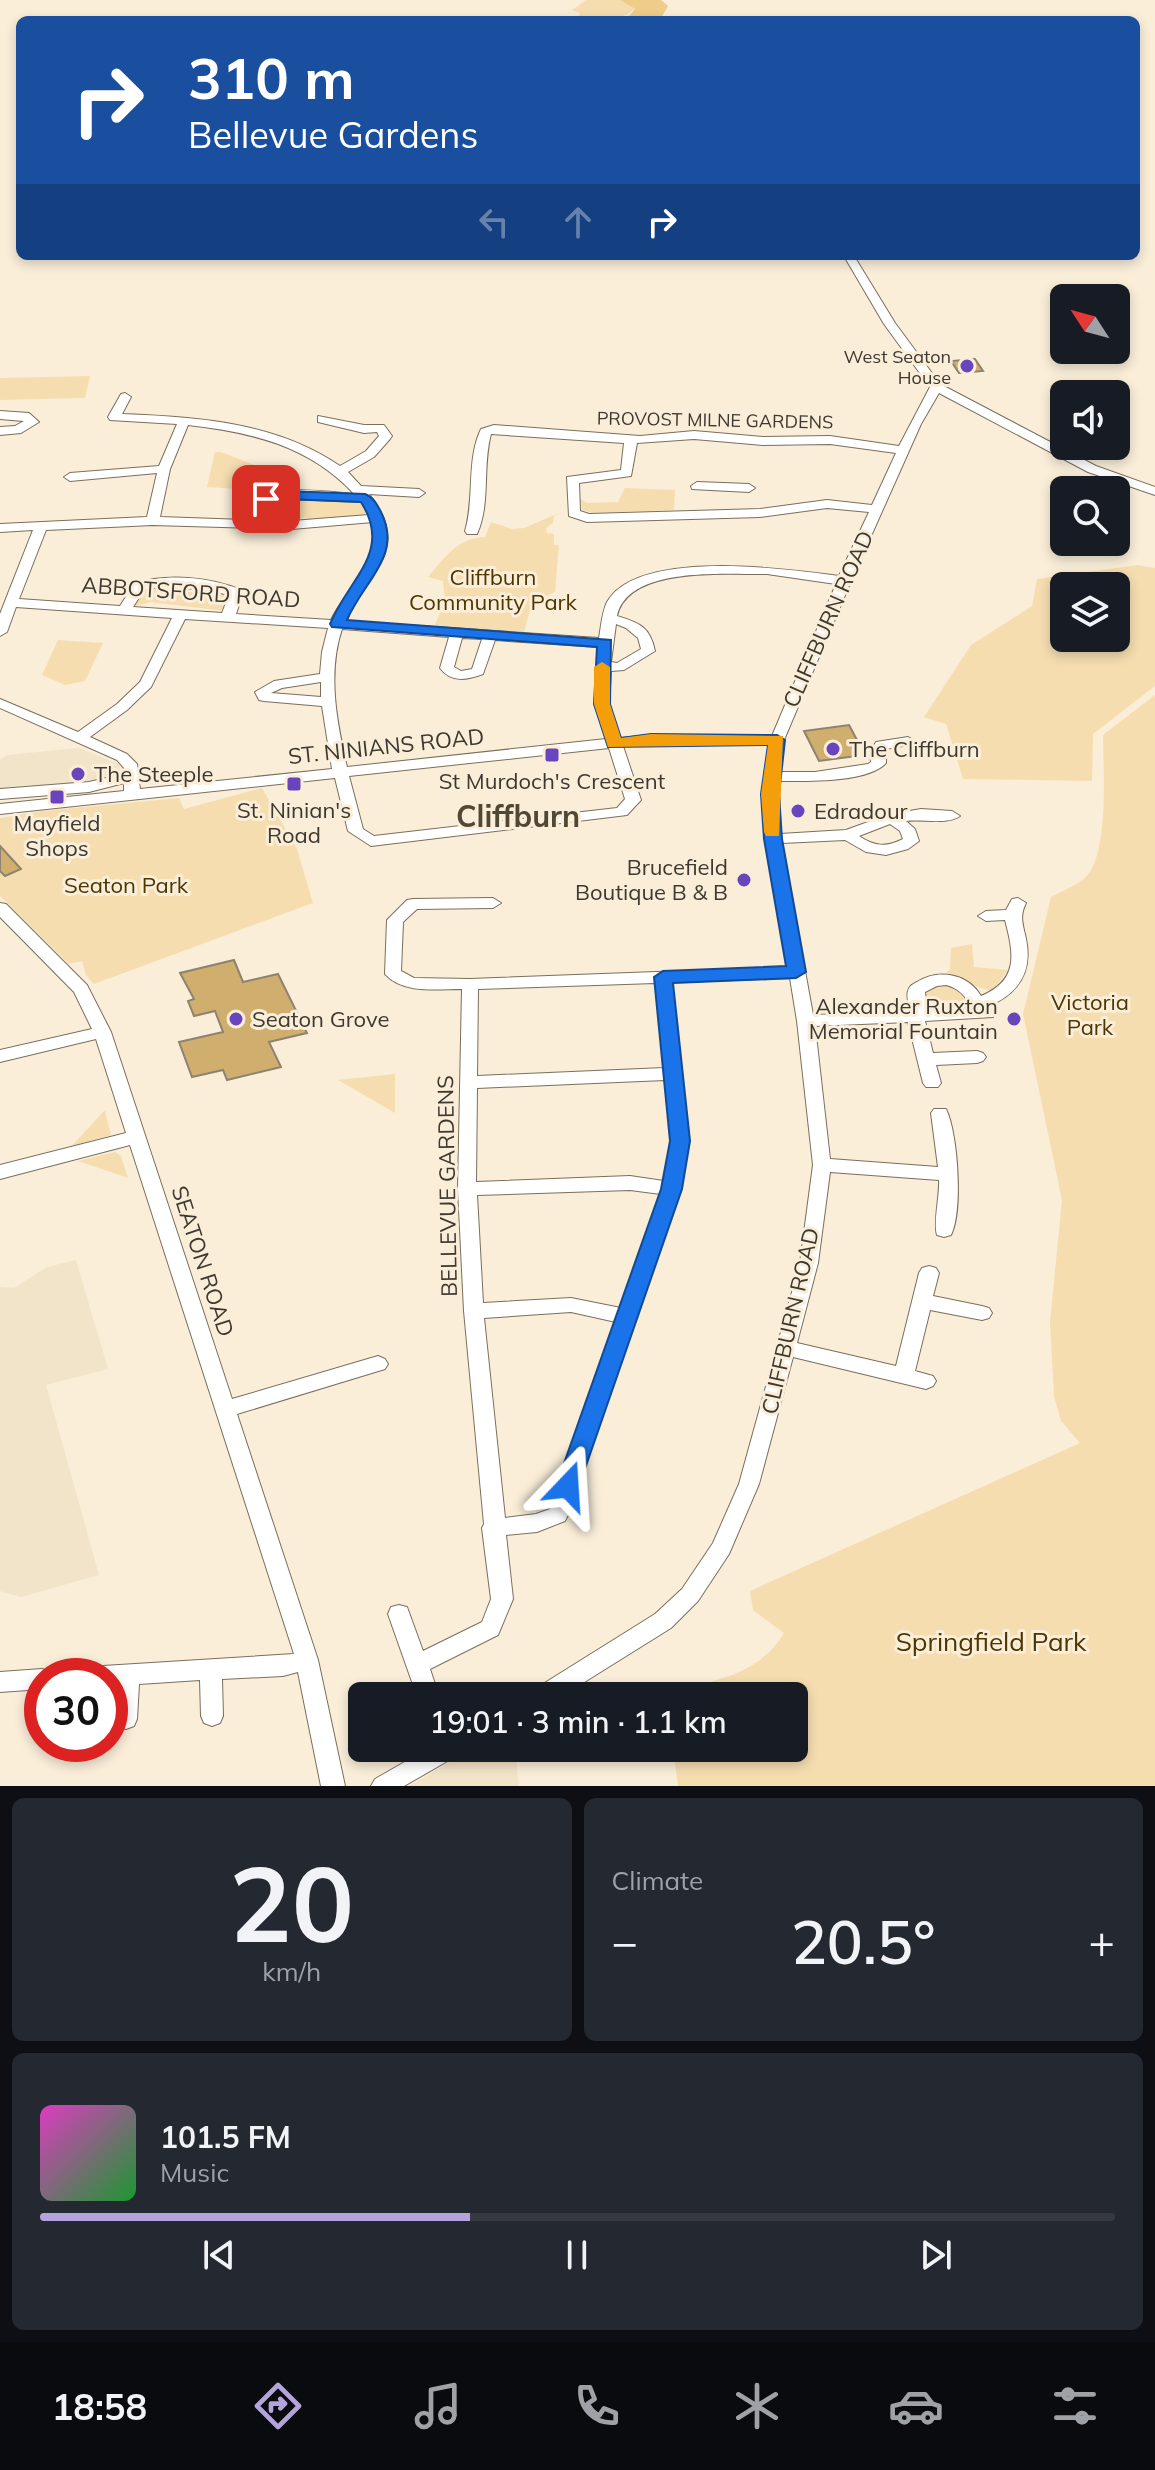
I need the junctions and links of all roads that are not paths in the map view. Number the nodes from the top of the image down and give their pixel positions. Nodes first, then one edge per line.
1 (851, 260) edge
2 (936, 387) junction
3 (125, 397) dead end
4 (1, 415) edge
5 (322, 419) dead end
6 (184, 421) junction
7 (0, 430) edge
8 (631, 440) junction
9 (904, 450) junction
10 (164, 469) junction
11 (339, 472) junction
12 (70, 477) dead end
13 (697, 486) dead end
14 (719, 487) junction
15 (749, 488) dead end
16 (1155, 491) edge
17 (419, 493) dead end
18 (362, 494) junction
19 (877, 509) junction
20 (724, 514) junction
21 (377, 518) junction
22 (493, 518) dead end
23 (153, 521) junction
24 (250, 524) junction
25 (41, 526) junction
26 (0, 528) edge
27 (844, 581) junction
28 (12, 603) junction
29 (125, 610) junction
30 (181, 613) junction
31 (228, 617) junction
32 (610, 618) junction
33 (338, 624) junction
34 (0, 632) edge
35 (457, 632) junction
36 (490, 635) junction
37 (605, 643) junction
38 (602, 666) junction
39 (327, 677) junction
40 (328, 702) junction
41 (0, 703) edge
42 (80, 738) junction
43 (777, 740) junction
44 (908, 741) dead end
45 (614, 744) junction
46 (341, 772) junction
47 (771, 776) junction
48 (132, 786) junction
49 (0, 794) edge
50 (0, 809) edge
51 (952, 816) dead end
52 (892, 818) junction
53 (848, 835) junction
54 (773, 839) junction
55 (493, 903) dead end
56 (0, 908) edge
57 (986, 916) dead end
58 (796, 972) junction
59 (663, 977) junction
60 (470, 984) junction
61 (982, 1010) junction
62 (917, 1016) junction
63 (806, 1021) junction
64 (102, 1032) junction
65 (0, 1056) edge
66 (977, 1057) dead end
67 (926, 1059) junction
68 (673, 1074) junction
69 (469, 1082) junction
70 (932, 1083) dead end
71 (940, 1113) dead end
72 (136, 1137) junction
73 (822, 1165) junction
74 (0, 1172) edge
75 (947, 1174) junction
76 (467, 1189) junction
77 (672, 1189) junction
78 (944, 1230) dead end
79 (929, 1273) dead end
80 (922, 1301) junction
81 (474, 1311) junction
82 (982, 1313) dead end
83 (627, 1317) junction
84 (786, 1348) junction
85 (378, 1364) dead end
86 (904, 1375) junction
87 (926, 1381) dead end
88 (226, 1409) junction
89 (493, 1528) junction
90 (399, 1614) dead end
91 (307, 1660) junction
92 (417, 1665) junction
93 (211, 1670) junction
94 (129, 1674) joint
95 (24, 1680) edge
96 (0, 1682) edge
97 (423, 1682) edge
98 (565, 1682) edge
99 (128, 1689) edge
100 (212, 1716) dead end
101 (425, 1762) edge
102 (333, 1786) edge
103 (383, 1786) edge

1 - 2 street
2 - 9 street, CLIFFBURN ROAD
2 - 16 street
3 - 6 street
4 - 7 street
4 - 7 street
5 - 11 street
6 - 10 street
6 - 11 street
8 - 9 street, PROVOST MILNE GARDENS
8 - 20 street
8 - 22 street, PROVOST MILNE GARDENS
9 - 19 street, CLIFFBURN ROAD
10 - 12 street
10 - 23 street
11 - 18 street
13 - 14 street
14 - 15 street
14 - 20 street
17 - 18 street
18 - 21 street
18 - 24 street
19 - 20 street
19 - 27 street, CLIFFBURN ROAD
21 - 24 street
21 - 33 street
23 - 24 street
23 - 25 street
25 - 26 street
25 - 28 street
27 - 32 street
27 - 43 street, CLIFFBURN ROAD
28 - 29 street, ABBOTSFORD ROAD
28 - 34 street
29 - 30 street, ABBOTSFORD ROAD
29 - 31 street
30 - 31 street, ABBOTSFORD ROAD
30 - 42 street
31 - 33 street, ABBOTSFORD ROAD
32 - 37 street
32 - 38 street
33 - 35 street, ABBOTSFORD ROAD
33 - 39 street
35 - 36 street, ABBOTSFORD ROAD
35 - 36 street
36 - 37 street, ABBOTSFORD ROAD
37 - 38 street
38 - 45 street
39 - 40 street
39 - 40 street
40 - 46 street
41 - 42 street
42 - 48 street
43 - 45 street, ST. NINIANS ROAD
43 - 47 street, CLIFFBURN ROAD
44 - 47 street
45 - 46 street, ST. NINIANS ROAD
45 - 46 street
46 - 48 street, ST. NINIANS ROAD
47 - 54 street, CLIFFBURN ROAD
48 - 49 street
48 - 50 street, ST. NINIANS ROAD
51 - 52 street
52 - 53 street
52 - 53 street
53 - 54 street
54 - 58 street, CLIFFBURN ROAD
55 - 60 street
56 - 64 street, SEATON ROAD
57 - 61 street
58 - 59 street
58 - 63 street, CLIFFBURN ROAD
59 - 60 street
59 - 68 street
60 - 69 street, BELLEVUE GARDENS
61 - 62 street
61 - 62 street
62 - 63 street
62 - 67 street
63 - 73 street, CLIFFBURN ROAD
64 - 65 street
64 - 72 street, SEATON ROAD
66 - 67 street
67 - 70 street
68 - 69 street
68 - 77 street
69 - 76 street, BELLEVUE GARDENS
71 - 75 street
72 - 74 street
72 - 88 street, SEATON ROAD
73 - 75 street
73 - 84 street, CLIFFBURN ROAD
75 - 78 street
76 - 77 street
76 - 81 street, BELLEVUE GARDENS
77 - 83 street
79 - 80 street
80 - 82 street
80 - 86 street
81 - 83 street
81 - 89 street, BELLEVUE GARDENS
83 - 89 street
84 - 86 street
84 - 98 street, CLIFFBURN ROAD
85 - 88 street
86 - 87 street
88 - 91 street, SEATON ROAD
89 - 92 street, BELLEVUE GARDENS
90 - 92 street
91 - 93 street
91 - 102 street, SEATON ROAD
92 - 97 street
93 - 94 street
93 - 100 street
94 - 99 street
95 - 96 street
101 - 103 street

